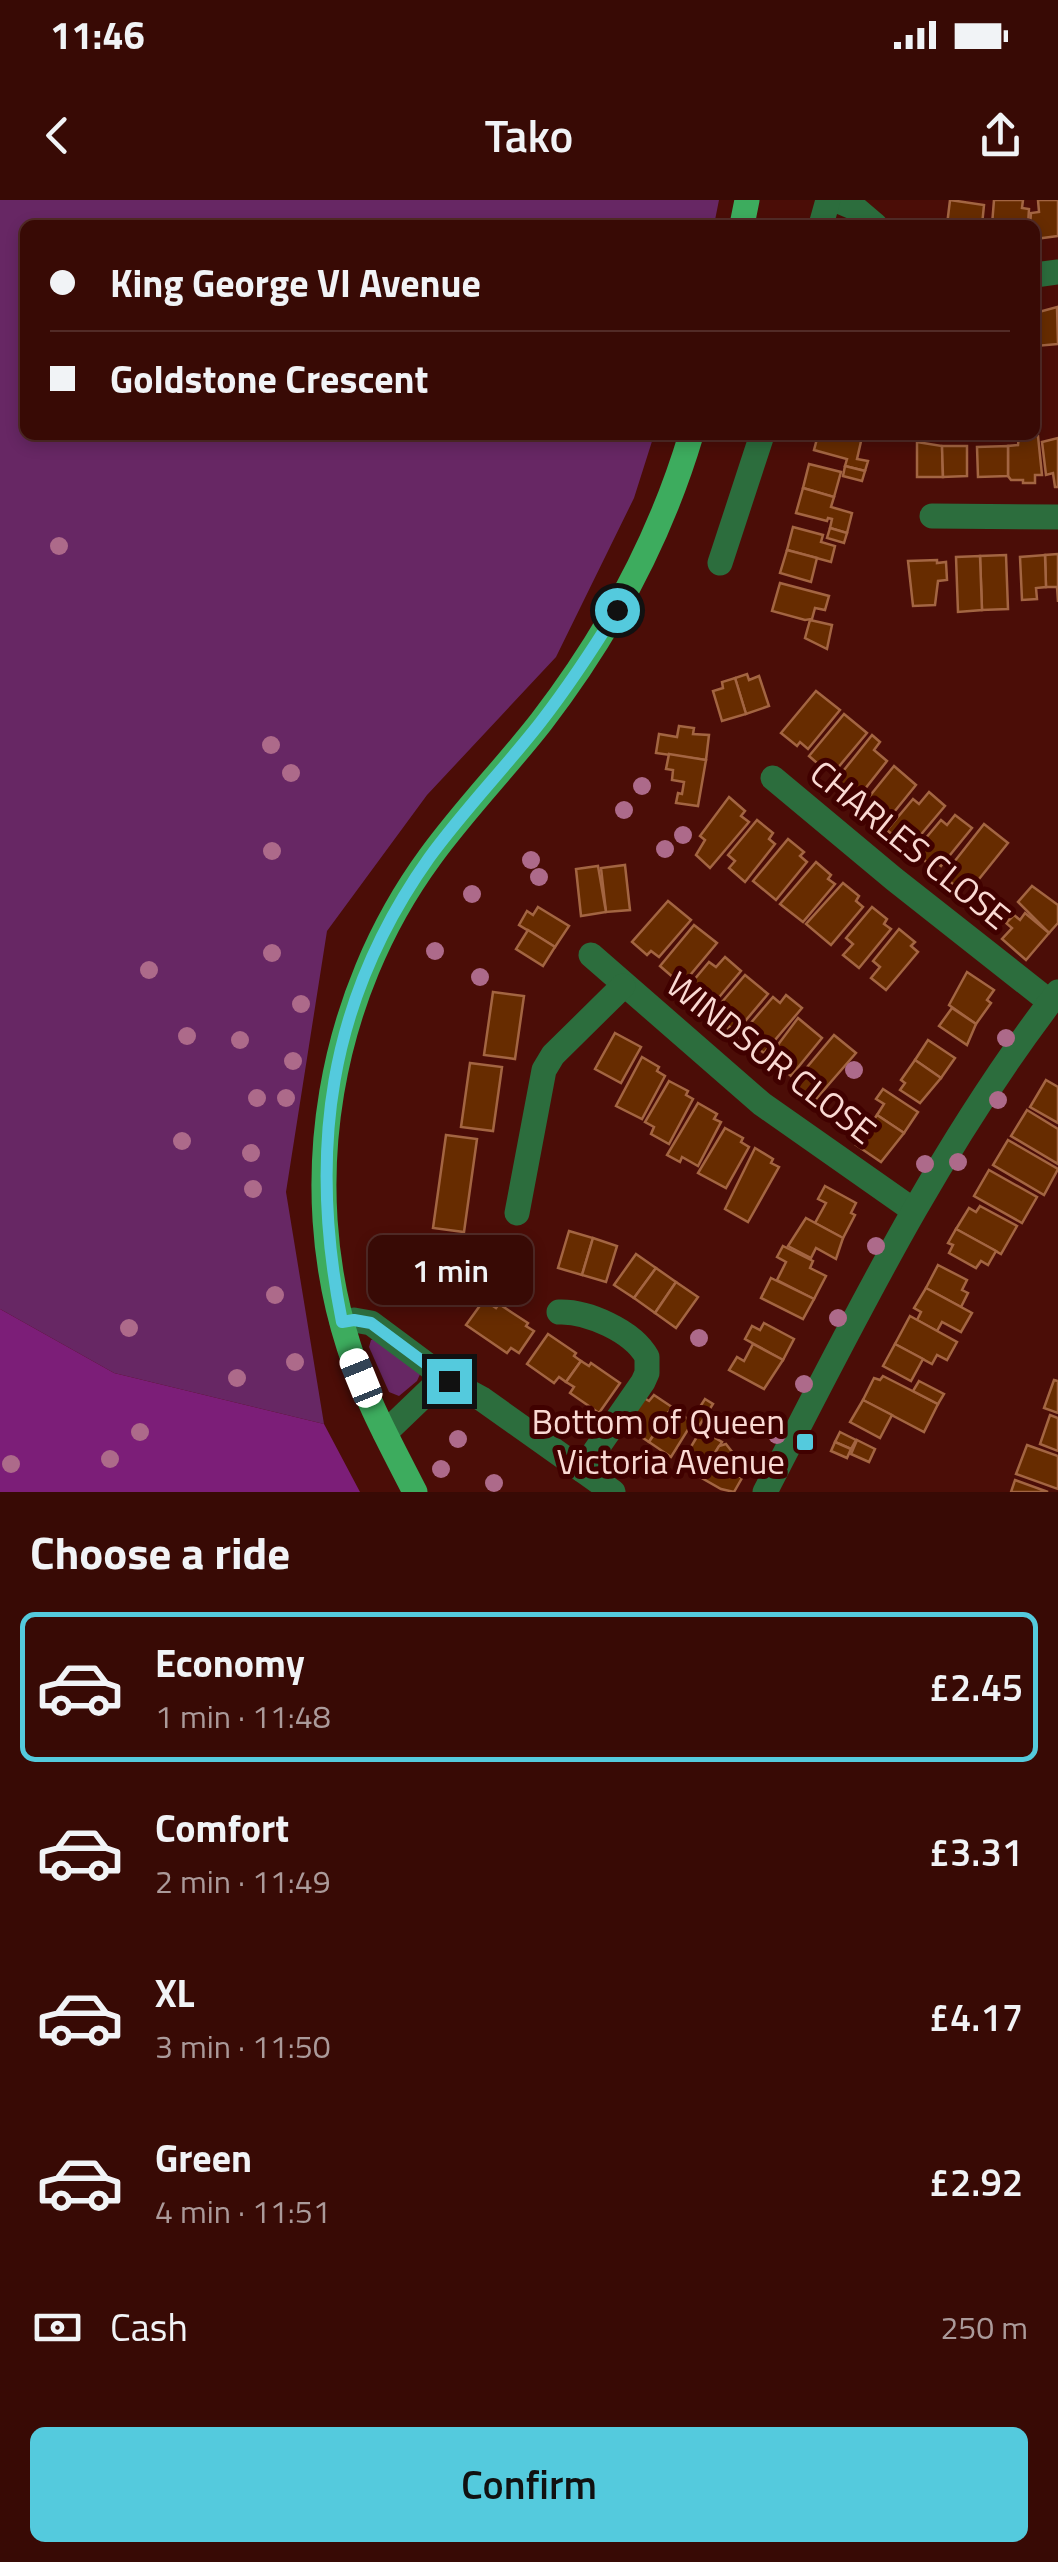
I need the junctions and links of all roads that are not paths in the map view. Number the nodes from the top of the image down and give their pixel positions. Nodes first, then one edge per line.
1 (836, 200) edge
2 (869, 220) edge
3 (689, 440) edge
4 (760, 440) edge
5 (932, 516) dead end
6 (1058, 516) edge
7 (720, 563) dead end
8 (773, 778) dead end
9 (591, 955) dead end
10 (624, 986) junction
11 (1054, 997) edge
12 (913, 1210) junction
13 (518, 1214) dead end
14 (558, 1312) dead end
15 (342, 1322) junction
16 (449, 1381) junction
17 (384, 1433) junction
18 (582, 1470) junction
19 (415, 1492) edge
20 (612, 1492) edge
21 (765, 1492) edge

1 - 2 street
3 - 15 main road
4 - 7 street
5 - 6 street
8 - 11 street, CHARLES CLOSE
9 - 10 street, WINDSOR CLOSE
10 - 12 street, WINDSOR CLOSE
10 - 13 street
11 - 12 street
12 - 21 street
14 - 18 street
15 - 16 street
15 - 17 main road
16 - 17 street
16 - 18 street
17 - 19 main road
18 - 20 street

